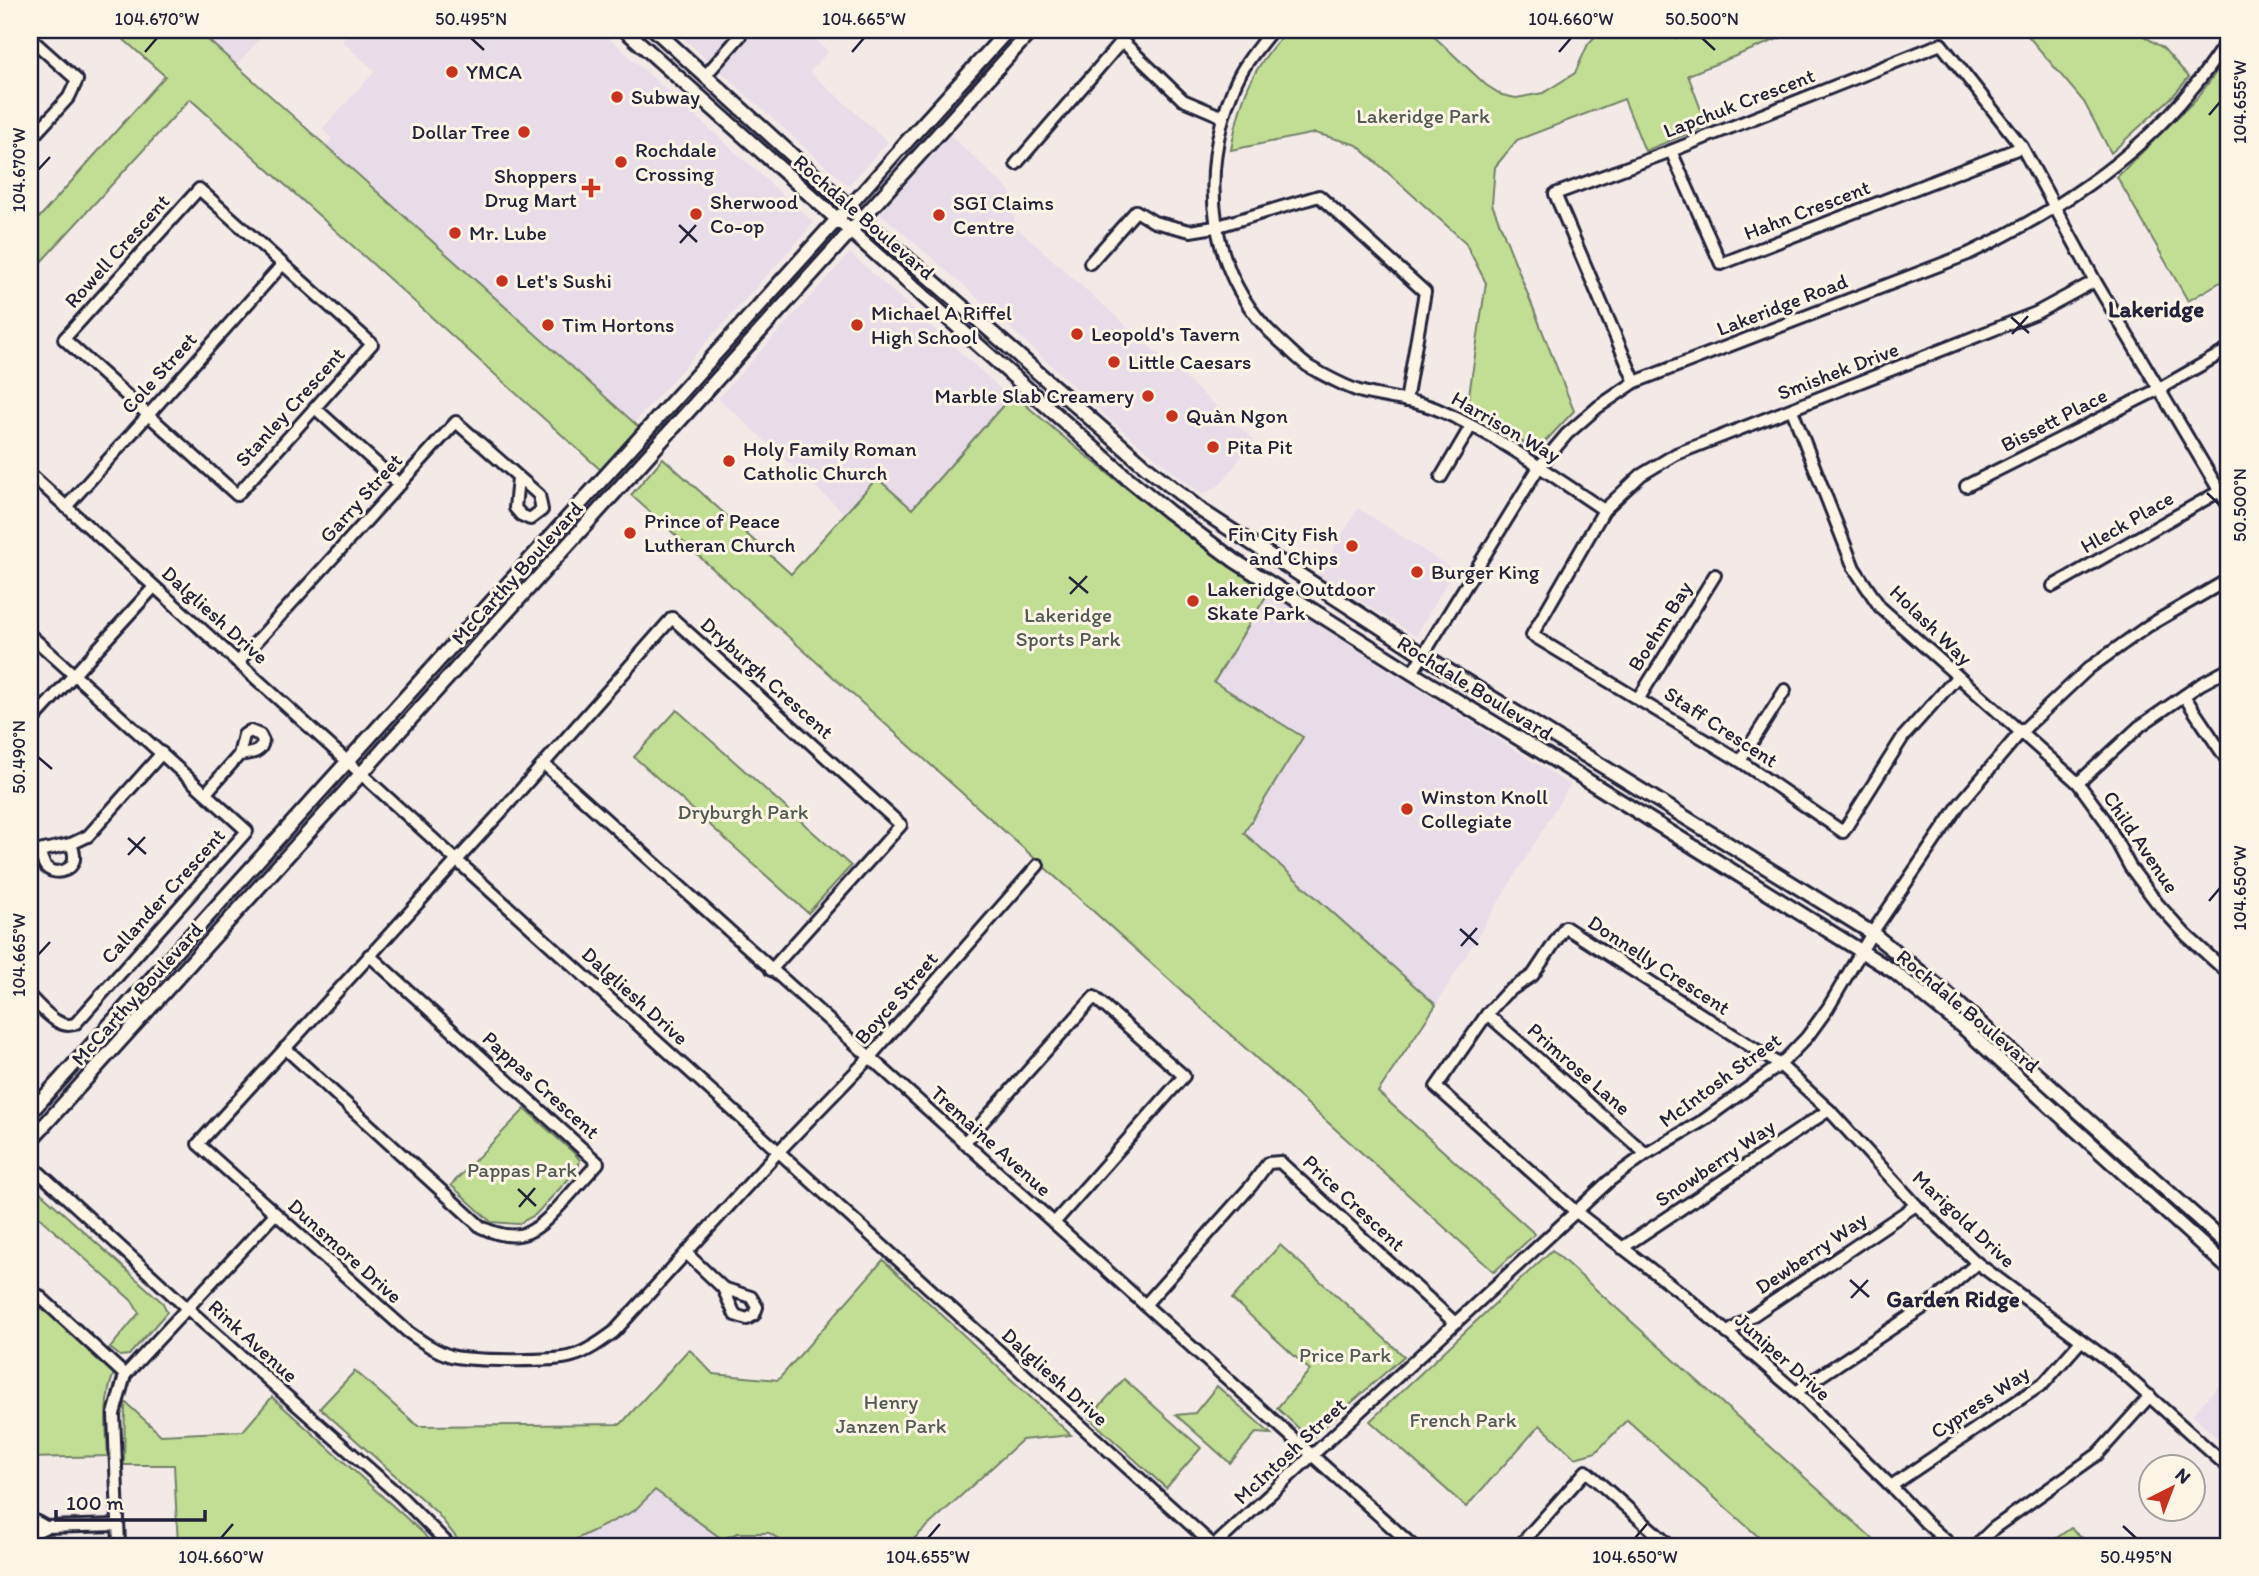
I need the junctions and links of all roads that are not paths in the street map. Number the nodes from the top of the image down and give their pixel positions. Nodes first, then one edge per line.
1 (625, 30) edge
2 (655, 30) edge
3 (1008, 30) edge
4 (1032, 30) edge
5 (1272, 30) edge
6 (740, 36) dead end
7 (30, 38) edge
8 (2229, 38) edge
9 (705, 76) junction
10 (1223, 117) junction
11 (30, 140) edge
12 (2022, 147) junction
13 (901, 148) joint
14 (1671, 151) junction
15 (1016, 163) dead end
16 (849, 206) junction
17 (2056, 206) junction
18 (837, 219) junction
19 (862, 219) junction
20 (1215, 227) junction
21 (851, 232) junction
22 (1090, 264) dead end
23 (282, 265) junction
24 (2095, 281) junction
25 (2229, 349) edge
26 (1635, 382) junction
27 (2159, 389) junction
28 (1406, 401) junction
29 (315, 408) junction
30 (1791, 410) junction
31 (148, 414) junction
32 (1471, 426) junction
33 (1539, 467) junction
34 (30, 474) edge
35 (1441, 477) dead end
36 (518, 478) dead end
37 (400, 485) junction
38 (1965, 486) dead end
39 (2220, 491) junction
40 (66, 507) junction
41 (2229, 507) edge
42 (1604, 510) junction
43 (1715, 575) dead end
44 (2229, 579) edge
45 (2053, 586) dead end
46 (154, 587) junction
47 (30, 635) edge
48 (1423, 655) junction
49 (238, 662) junction
50 (2229, 669) edge
51 (1412, 673) junction
52 (74, 675) junction
53 (1957, 677) junction
54 (1785, 690) dead end
55 (2184, 696) junction
56 (1639, 698) junction
57 (30, 723) edge
58 (2020, 733) junction
59 (162, 754) junction
60 (239, 755) dead end
61 (347, 761) junction
62 (1740, 761) junction
63 (2229, 763) edge
64 (544, 764) junction
65 (362, 774) junction
66 (2078, 783) junction
67 (206, 793) junction
68 (71, 844) junction
69 (35, 852) edge
70 (455, 860) junction
71 (1038, 865) dead end
72 (1872, 933) junction
73 (1862, 950) junction
74 (369, 955) junction
75 (771, 970) junction
76 (2229, 974) edge
77 (30, 997) edge
78 (1487, 1014) junction
79 (285, 1048) junction
80 (869, 1058) junction
81 (1780, 1065) junction
82 (1829, 1110) junction
83 (30, 1113) edge
84 (30, 1141) edge
85 (964, 1143) junction
86 (779, 1152) junction
87 (1646, 1154) junction
88 (30, 1164) edge
89 (1916, 1205) junction
90 (1575, 1211) junction
91 (275, 1214) junction
92 (1054, 1223) junction
93 (2229, 1246) edge
94 (1622, 1248) junction
95 (686, 1254) junction
96 (1977, 1263) junction
97 (2229, 1269) edge
98 (723, 1288) dead end
99 (1145, 1305) junction
100 (30, 1306) edge
101 (188, 1309) junction
102 (1455, 1323) junction
103 (1727, 1333) junction
104 (2081, 1341) junction
105 (125, 1376) junction
106 (1796, 1392) junction
107 (2150, 1396) junction
108 (1312, 1456) junction
109 (2229, 1468) edge
110 (1891, 1486) junction
111 (30, 1518) edge
112 (118, 1525) junction
113 (46, 1527) junction
114 (30, 1535) edge
115 (119, 1546) edge
116 (450, 1546) edge
117 (1214, 1546) edge
118 (1413, 1546) edge
119 (1519, 1546) edge
120 (1670, 1546) edge
121 (1952, 1546) edge
122 (1975, 1546) edge

1 - 18 main road, Rochdale Boulevard
2 - 9 main road, Rochdale Boulevard
3 - 13 main road, McCarthy Boulevard
4 - 19 main road, McCarthy Boulevard
5 - 10 street, Harrison Way
6 - 9 street
7 - 11 street
8 - 17 street, Lakeridge Road
9 - 16 main road, Rochdale Boulevard
10 - 15 street
10 - 20 street, Harrison Way
12 - 14 street, Lapchuk Crescent
12 - 14 street, Hahn Crescent
12 - 17 street, Lapchuk Crescent
13 - 16 street, McCarthy Boulevard
14 - 26 street, Lapchuk Crescent
16 - 18 main road, McCarthy Boulevard
16 - 19 main road, Rochdale Boulevard
17 - 24 street, Lapchuk Crescent
17 - 26 street, Lakeridge Road
18 - 21 main road, Rochdale Boulevard
18 - 61 main road, McCarthy Boulevard
19 - 21 main road, McCarthy Boulevard
19 - 48 main road, Rochdale Boulevard
20 - 22 street
20 - 28 street, Harrison Way
20 - 28 street
21 - 51 main road, Rochdale Boulevard
21 - 65 main road, McCarthy Boulevard
23 - 29 street, Stanley Crescent
23 - 31 street, Cole Street
23 - 31 street, Rowell Crescent
24 - 27 street, Lapchuk Crescent
24 - 30 street, Smishek Drive
25 - 27 street, Bissett Place
26 - 33 street, Lakeridge Road
27 - 38 street, Bissett Place
27 - 39 street, Lapchuk Crescent
28 - 32 street, Harrison Way
29 - 31 street, Stanley Crescent
29 - 37 street
30 - 42 street, Smishek Drive
30 - 53 street, Holash Way
31 - 40 street, Cole Street
32 - 33 street, Harrison Way
32 - 35 street
33 - 42 street, Harrison Way
33 - 48 street, Lakeridge Road
34 - 40 street, Dalgliesh Drive
36 - 37 street, Garry Street
37 - 49 street, Garry Street
39 - 41 street, Lapchuk Crescent
39 - 45 street, Hleck Place
40 - 46 street, Dalgliesh Drive
42 - 56 street, Staff Crescent
43 - 56 street, Boehm Bay
44 - 58 street, McIntosh Street
46 - 49 street, Dalgliesh Drive
46 - 52 street
47 - 52 street, Callander Crescent
48 - 51 street, Lakeridge Road
48 - 72 main road, Rochdale Boulevard
49 - 61 street, Dalgliesh Drive
50 - 55 street
51 - 73 main road, Rochdale Boulevard
52 - 57 street
52 - 59 street, Callander Crescent
53 - 58 street, Holash Way
53 - 62 street, Staff Crescent
54 - 62 street
55 - 63 street
55 - 66 street
56 - 62 street, Staff Crescent
58 - 66 street, Child Avenue
58 - 72 street, McIntosh Street
59 - 67 street, Callander Crescent
59 - 68 street
60 - 67 street
61 - 65 street, Dalgliesh Drive
61 - 83 main road, McCarthy Boulevard
64 - 70 street, Dryburgh Crescent
64 - 75 street, Tremaine Avenue
64 - 75 street, Dryburgh Crescent
65 - 70 street, Dalgliesh Drive
65 - 84 main road, McCarthy Boulevard
66 - 76 street, Child Avenue
67 - 77 street, Callander Crescent
68 - 69 street
68 - 69 street
70 - 74 street, Dunsmore Drive
70 - 86 street, Dalgliesh Drive
71 - 80 street, Boyce Street
72 - 73 street, McIntosh Street
72 - 93 main road, Rochdale Boulevard
73 - 81 street, McIntosh Street
73 - 97 main road, Rochdale Boulevard
74 - 79 street, Dunsmore Drive
74 - 79 street, Pappas Crescent
75 - 80 street, Tremaine Avenue
78 - 81 street, Donnelly Crescent
78 - 87 street, Primrose Lane
78 - 90 street, Donnelly Crescent
79 - 91 street, Dunsmore Drive
80 - 85 street, Tremaine Avenue
80 - 86 street, Boyce Street
81 - 82 street, Marigold Drive
81 - 87 street, McIntosh Street
82 - 89 street, Marigold Drive
82 - 94 street, Snowberry Way
85 - 92 street, Tremaine Avenue
85 - 92 street
86 - 95 street, Dunsmore Drive
86 - 117 street, Dalgliesh Drive
87 - 90 street, McIntosh Street
88 - 101 street, Rink Avenue
89 - 96 street, Marigold Drive
89 - 103 street, Dewberry Way
90 - 94 street, Juniper Drive
90 - 102 street, McIntosh Street
91 - 95 street, Dunsmore Drive
91 - 101 street
92 - 99 street, Tremaine Avenue
94 - 103 street, Juniper Drive
95 - 98 street
96 - 104 street, Marigold Drive
96 - 106 street
99 - 102 street, Price Crescent
99 - 108 street, Tremaine Avenue
100 - 105 street
101 - 105 street
101 - 116 street, Rink Avenue
102 - 108 street, McIntosh Street
103 - 106 street, Juniper Drive
104 - 107 street, Marigold Drive
104 - 110 street, Cypress Way
105 - 112 street
106 - 110 street, Juniper Drive
107 - 109 street, Marigold Drive
107 - 122 street
108 - 117 street, McIntosh Street
108 - 118 street, Tremaine Avenue
110 - 121 street, Juniper Drive
111 - 113 street
112 - 113 street
112 - 115 street
113 - 114 street
119 - 120 street

